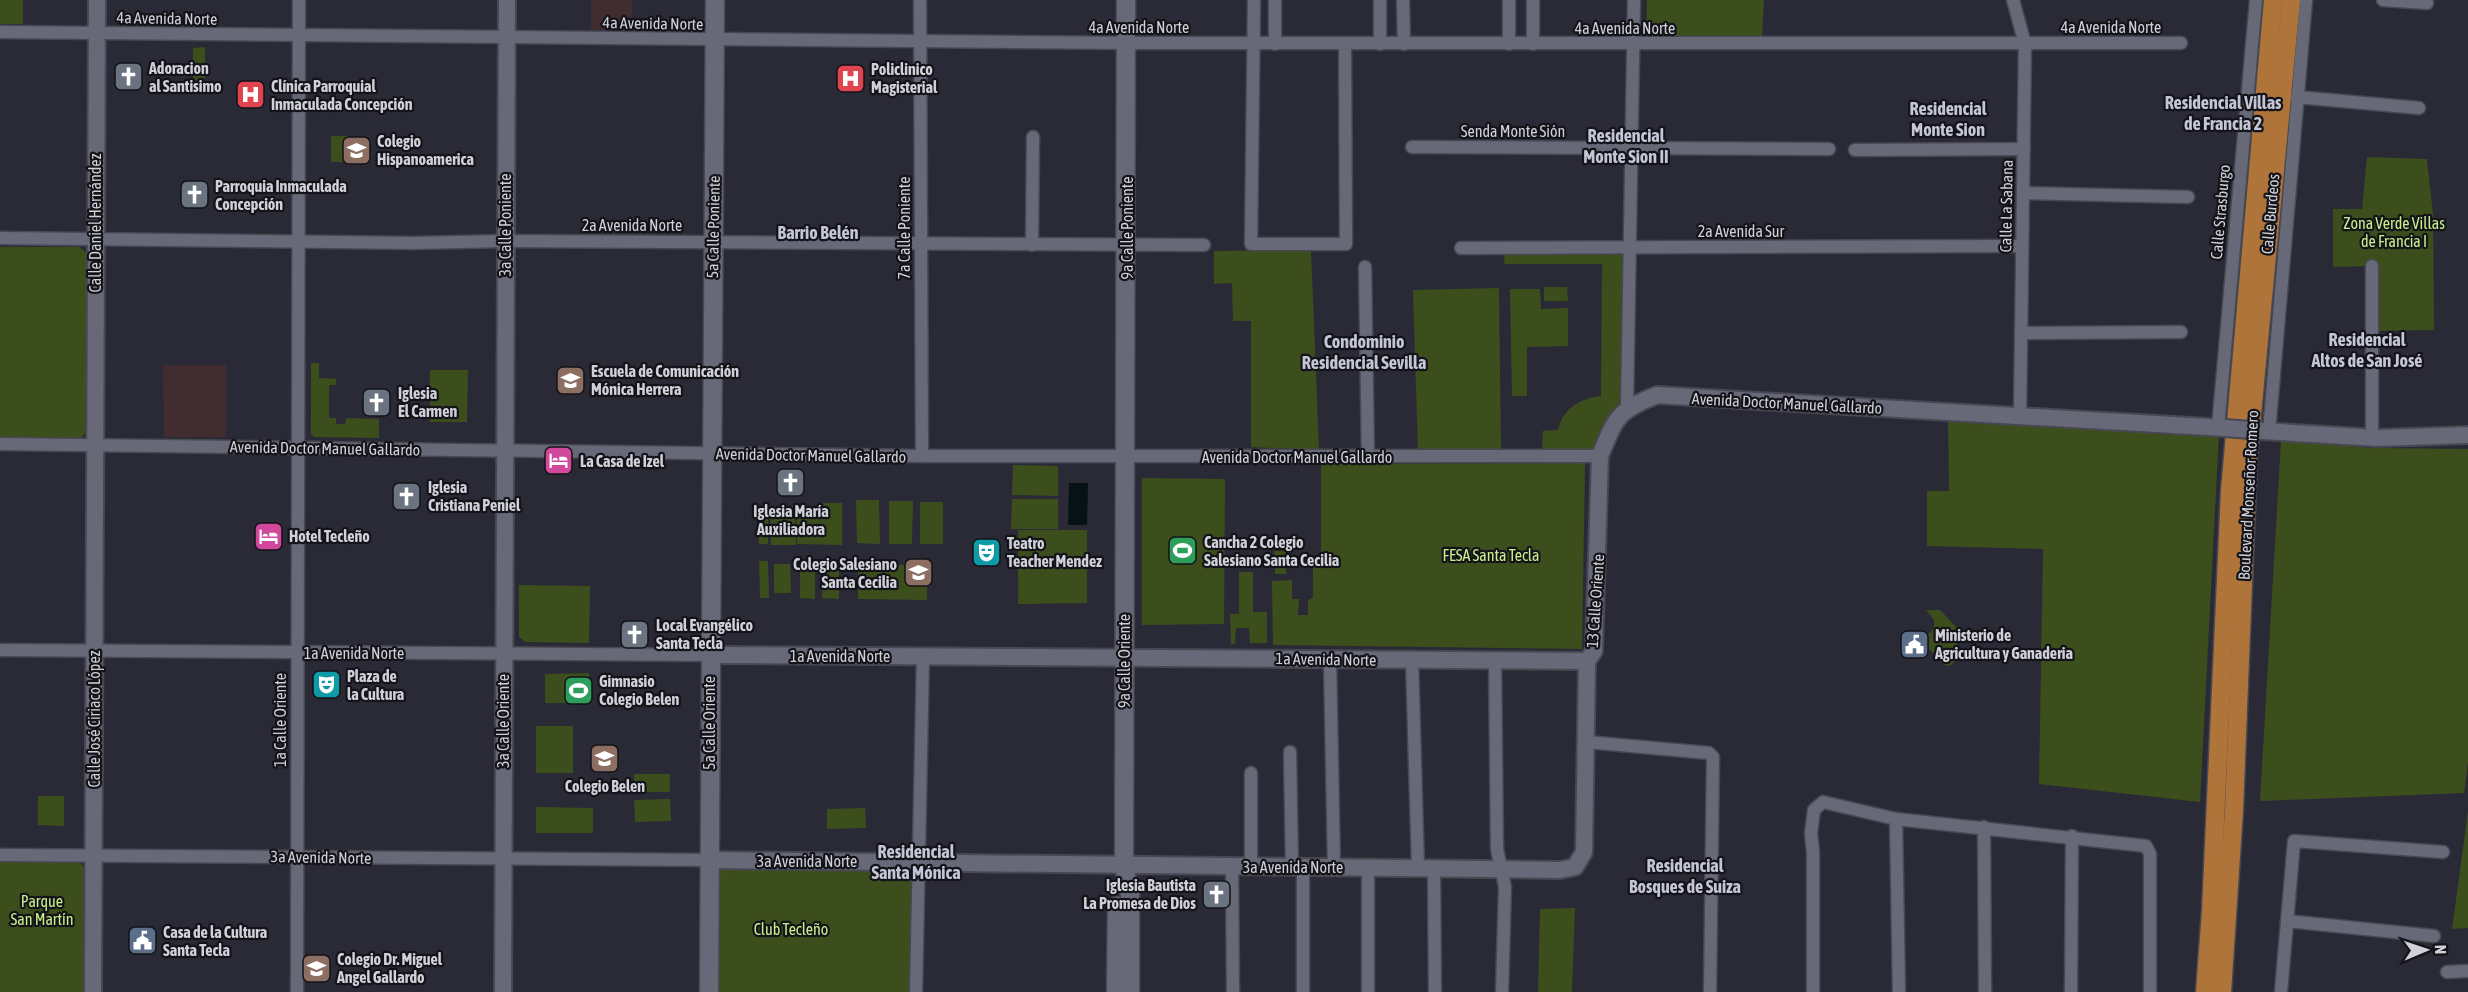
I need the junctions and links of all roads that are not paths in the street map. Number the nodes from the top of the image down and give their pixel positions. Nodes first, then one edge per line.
1 (97, 0) edge
2 (299, 0) edge
3 (507, 0) edge
4 (715, 0) edge
5 (920, 0) edge
6 (1126, 0) edge
7 (1254, 0) edge
8 (1275, 0) edge
9 (1380, 0) edge
10 (1403, 0) edge
11 (1509, 0) edge
12 (1533, 0) edge
13 (1634, 0) edge
14 (2013, 0) edge
15 (2256, 0) edge
16 (2273, 0) edge
17 (2290, 0) edge
18 (2306, 0) edge
19 (2383, 0) edge
20 (2427, 3) dead end
21 (0, 32) edge
22 (97, 33) junction
23 (299, 36) junction
24 (506, 38) junction
25 (714, 40) junction
26 (920, 42) junction
27 (2181, 43) dead end
28 (1128, 44) junction
29 (1255, 44) junction
30 (1275, 44) junction
31 (1346, 44) junction
32 (1380, 44) junction
33 (1404, 44) junction
34 (1509, 44) junction
35 (1533, 44) junction
36 (1633, 44) junction
37 (2025, 44) junction
38 (2297, 97) junction
39 (2419, 108) dead end
40 (1033, 137) dead end
41 (1412, 147) dead end
42 (1632, 148) junction
43 (1829, 149) dead end
44 (2024, 149) junction
45 (1855, 150) dead end
46 (2023, 193) junction
47 (2188, 197) dead end
48 (0, 238) edge
49 (95, 240) junction
50 (505, 241) junction
51 (712, 242) junction
52 (298, 243) junction
53 (920, 243) junction
54 (1032, 245) junction
55 (1204, 245) dead end
56 (1127, 246) junction
57 (2022, 246) junction
58 (1461, 248) dead end
59 (1630, 248) junction
60 (2372, 266) dead end
61 (1365, 267) dead end
62 (2181, 332) dead end
63 (2021, 333) junction
64 (1627, 407) junction
65 (2020, 415) junction
66 (2222, 428) junction
67 (2266, 432) junction
68 (2468, 435) edge
69 (2372, 437) junction
70 (0, 444) edge
71 (93, 445) junction
72 (297, 448) junction
73 (503, 451) junction
74 (710, 453) junction
75 (922, 456) junction
76 (1125, 456) junction
77 (1600, 456) junction
78 (1368, 457) junction
79 (0, 650) edge
80 (93, 650) junction
81 (297, 653) junction
82 (503, 653) junction
83 (710, 655) junction
84 (923, 656) junction
85 (1123, 657) junction
86 (1330, 660) junction
87 (1412, 660) junction
88 (1495, 661) junction
89 (1587, 661) junction
90 (1586, 742) junction
91 (1290, 752) dead end
92 (1251, 773) dead end
93 (1896, 819) junction
94 (1984, 827) junction
95 (2072, 836) junction
96 (1584, 852) joint
97 (2443, 852) dead end
98 (0, 855) edge
99 (94, 855) junction
100 (297, 857) junction
101 (503, 859) junction
102 (709, 860) junction
103 (919, 862) junction
104 (1124, 866) junction
105 (1232, 867) junction
106 (1251, 867) junction
107 (1298, 867) junction
108 (1334, 867) junction
109 (1368, 868) junction
110 (1426, 868) junction
111 (1502, 868) junction
112 (2287, 921) junction
113 (2434, 936) dead end
114 (2468, 971) edge
115 (2447, 972) dead end
116 (93, 992) edge
117 (297, 992) edge
118 (503, 992) edge
119 (709, 992) edge
120 (916, 992) edge
121 (1116, 992) edge
122 (1130, 992) edge
123 (1233, 992) edge
124 (1303, 992) edge
125 (1368, 992) edge
126 (1434, 992) edge
127 (1502, 992) edge
128 (1710, 992) edge
129 (1813, 992) edge
130 (1899, 992) edge
131 (1985, 992) edge
132 (2071, 992) edge
133 (2150, 992) edge
134 (2205, 992) edge
135 (2222, 992) edge
136 (2281, 992) edge

1 - 22 street, Calle Daniel Hernández
2 - 23 street, 1a Calle Oriente
3 - 24 street, 3a Calle Poniente
4 - 25 main road, 5a Calle Poniente
5 - 26 street, 7a Calle Poniente
6 - 28 main road, 9a Calle Poniente
7 - 29 street
8 - 30 street
9 - 32 street
10 - 33 street
11 - 34 street
12 - 35 street
13 - 36 street
14 - 37 street, Calle La Sabana
15 - 66 street, Calle Strasburgo
16 - 134 highway, Boulevard Monseñor Romero
17 - 135 highway, Boulevard Monseñor Romero
18 - 38 street, Calle Burdeos
19 - 20 street
21 - 22 street, 4a Avenida Norte
22 - 23 street, 4a Avenida Norte
22 - 49 street, Calle Daniel Hernández
23 - 24 street, 4a Avenida Norte
23 - 52 street, 1a Calle Oriente
24 - 25 street, 4a Avenida Norte
24 - 50 street, 3a Calle Poniente
25 - 26 street, 4a Avenida Norte
25 - 51 main road, 5a Calle Poniente
26 - 28 street, 4a Avenida Norte
26 - 53 street, 7a Calle Poniente
27 - 37 street, 4a Avenida Norte
28 - 29 street, 4a Avenida Norte
28 - 56 main road, 9a Calle Poniente
29 - 30 street, 4a Avenida Norte
29 - 31 street
30 - 31 street, 4a Avenida Norte
31 - 32 street, 4a Avenida Norte
32 - 33 street, 4a Avenida Norte
33 - 34 street, 4a Avenida Norte
34 - 35 street, 4a Avenida Norte
35 - 36 street, 4a Avenida Norte
36 - 37 street, 4a Avenida Norte
36 - 42 street
37 - 44 street, Calle La Sabana
38 - 39 street
38 - 67 street, Calle Burdeos
40 - 54 street
41 - 42 street, Senda Monte Sión
42 - 43 street, Senda Monte Sión
42 - 59 street
44 - 45 street
44 - 46 street, Calle La Sabana
46 - 47 street
46 - 57 street, Calle La Sabana
48 - 49 street
49 - 52 street, 2a Avenida Norte
49 - 71 street, Calle Daniel Hernández
50 - 51 street, 2a Avenida Norte
50 - 52 street, 2a Avenida Norte
50 - 73 street, 3a Calle Poniente
51 - 53 street, 2a Avenida Norte
51 - 74 main road, 5a Calle Poniente
52 - 72 street, 1a Calle Oriente
53 - 54 street, 2a Avenida Norte
53 - 75 street, 7a Calle Poniente
54 - 56 street, 2a Avenida Norte
55 - 56 street, 2a Avenida Norte
56 - 76 main road, 9a Calle Poniente
57 - 59 street, 2a Avenida Sur
57 - 63 street, Calle La Sabana
58 - 59 street, 2a Avenida Sur
59 - 64 street
60 - 69 street
61 - 78 street
62 - 63 street
63 - 65 street, Calle La Sabana
64 - 65 street, Avenida Doctor Manuel Gallardo
64 - 77 street
65 - 66 street, Avenida Doctor Manuel Gallardo
66 - 67 street, Avenida Doctor Manuel Gallardo, bridge
67 - 69 street, Avenida Doctor Manuel Gallardo
68 - 69 street, Avenida Doctor Manuel Gallardo
70 - 71 street, Avenida Doctor Manuel Gallardo
71 - 72 street, Avenida Doctor Manuel Gallardo
71 - 80 street, Calle José Ciriaco López
72 - 73 street, Avenida Doctor Manuel Gallardo
72 - 81 street, 1a Calle Oriente
73 - 74 street, Avenida Doctor Manuel Gallardo
73 - 82 street, 3a Calle Oriente
74 - 75 street, Avenida Doctor Manuel Gallardo
74 - 83 main road, 5a Calle Oriente
75 - 76 street, Avenida Doctor Manuel Gallardo
76 - 78 street, Avenida Doctor Manuel Gallardo
76 - 85 main road, 9a Calle Oriente
77 - 78 street, Avenida Doctor Manuel Gallardo
77 - 89 street, 13 Calle Oriente
79 - 80 street, 1a Avenida Norte
80 - 81 street, 1a Avenida Norte
80 - 99 street, Calle José Ciriaco López
81 - 82 street, 1a Avenida Norte
81 - 100 street, 1a Calle Oriente
82 - 83 street, 1a Avenida Norte
82 - 101 street, 3a Calle Oriente
83 - 84 street, 1a Avenida Norte
83 - 102 main road, 5a Calle Oriente
84 - 85 street, 1a Avenida Norte
84 - 103 street
85 - 86 street, 1a Avenida Norte
85 - 104 main road, 9a Calle Oriente
86 - 87 street, 1a Avenida Norte
86 - 108 street
87 - 88 street, 1a Avenida Norte
87 - 110 street
88 - 89 street, 1a Avenida Norte
88 - 111 street
89 - 90 street, 13 Calle Oriente
90 - 96 street, 13 Calle Oriente
90 - 128 street
91 - 107 street
92 - 106 street
93 - 94 street
93 - 129 street
93 - 130 street
94 - 95 street
94 - 131 street
95 - 132 street
95 - 133 street
96 - 111 street, 3a Avenida Norte
97 - 112 street
98 - 99 street, 3a Avenida Norte
99 - 100 street, 3a Avenida Norte
99 - 116 street, Calle José Ciriaco López
100 - 101 street, 3a Avenida Norte
100 - 117 street, 1a Calle Oriente
101 - 102 street, 3a Avenida Norte
101 - 118 street, 3a Calle Oriente
102 - 103 street, 3a Avenida Norte
102 - 119 main road, 5a Calle Oriente
103 - 104 street, 3a Avenida Norte
103 - 120 street
104 - 105 street, 3a Avenida Norte
104 - 121 main road, 9a Calle Oriente
104 - 122 main road, 9a Calle Oriente
105 - 106 street, 3a Avenida Norte
105 - 123 street
106 - 107 street, 3a Avenida Norte
107 - 108 street, 3a Avenida Norte
107 - 124 street
108 - 109 street, 3a Avenida Norte
109 - 110 street, 3a Avenida Norte
109 - 125 street
110 - 111 street, 3a Avenida Norte
110 - 126 street
111 - 127 street
112 - 113 street
112 - 136 street
114 - 115 street

